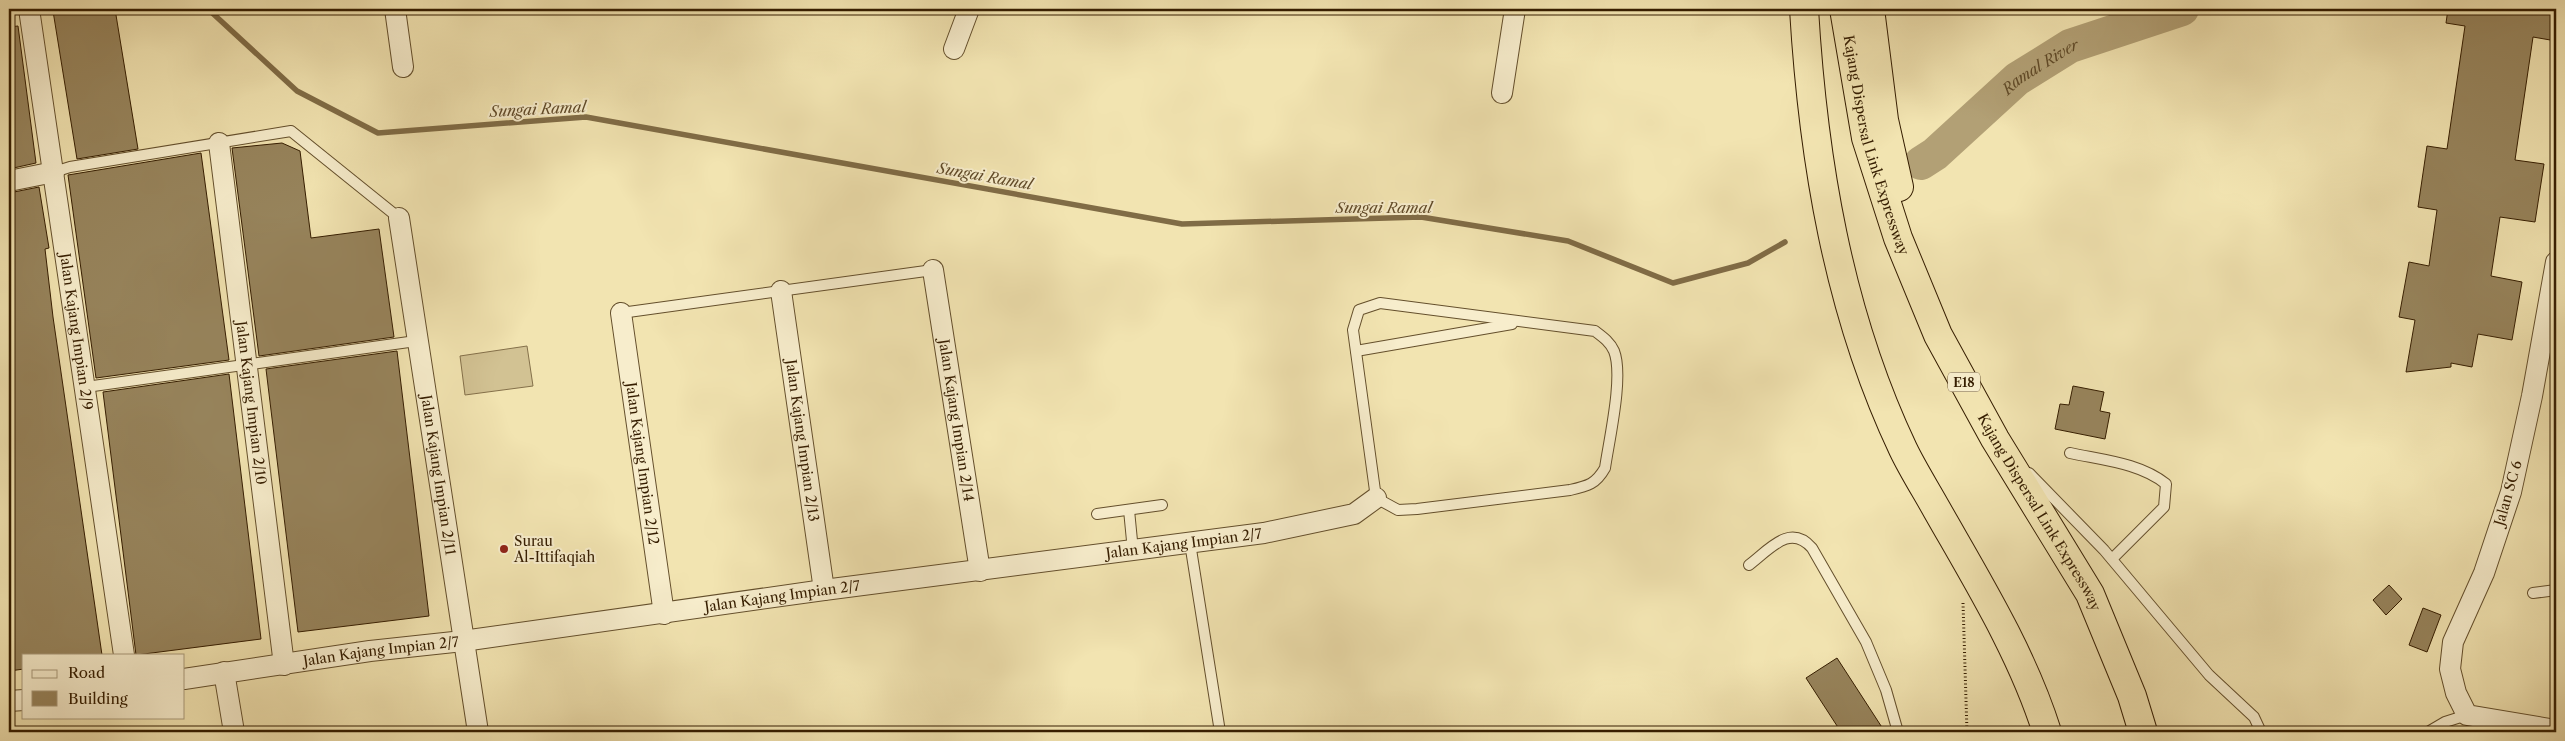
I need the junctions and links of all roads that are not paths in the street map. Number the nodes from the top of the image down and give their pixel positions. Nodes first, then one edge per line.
1 (29, 9) edge
2 (394, 9) edge
3 (969, 9) edge
4 (1515, 9) edge
5 (1804, 9) edge
6 (1844, 9) edge
7 (1870, 9) edge
8 (954, 49) dead end
9 (404, 67) dead end
10 (1502, 93) dead end
11 (219, 143) junction
12 (54, 172) junction
13 (9, 181) edge
14 (399, 218) joint
15 (2556, 262) edge
16 (933, 270) joint
17 (781, 291) junction
18 (621, 313) joint
19 (1523, 323) junction
20 (1938, 335) junction
21 (416, 341) junction
22 (1356, 351) junction
23 (247, 365) junction
24 (86, 388) junction
25 (1995, 439) junction
26 (2070, 453) dead end
27 (1376, 498) junction
28 (1162, 505) dead end
29 (1129, 510) junction
30 (1097, 514) dead end
31 (1190, 544) junction
32 (1133, 551) junction
33 (2112, 559) junction
34 (1749, 565) dead end
35 (980, 571) junction
36 (824, 590) junction
37 (2556, 590) edge
38 (2533, 593) dead end
39 (664, 614) junction
40 (463, 641) junction
41 (124, 654) edge
42 (284, 665) junction
43 (224, 672) junction
44 (185, 679) edge
45 (22, 700) edge
46 (9, 701) edge
47 (2467, 715) junction
48 (2556, 730) edge
49 (234, 732) edge
50 (478, 732) edge
51 (1220, 732) edge
52 (1898, 732) edge
53 (2047, 732) edge
54 (2143, 732) edge
55 (2261, 732) edge
56 (2428, 732) edge

1 - 12 street, Jalan Kajang Impian 2/9
2 - 9 street
3 - 8 street
4 - 10 street
5 - 53 highway
6 - 20 highway, Kajang Dispersal Link Expressway / E18
7 - 20 highway
11 - 12 lane
11 - 14 lane
11 - 23 street, Jalan Kajang Impian 2/10
12 - 13 street
12 - 24 street, Jalan Kajang Impian 2/9
14 - 21 street, Jalan Kajang Impian 2/11
15 - 47 street, Jalan SC 6
16 - 17 lane
16 - 35 street, Jalan Kajang Impian 2/14
17 - 18 lane
17 - 36 street, Jalan Kajang Impian 2/13
18 - 39 street, Jalan Kajang Impian 2/12
19 - 22 lane
19 - 22 lane
19 - 27 lane
20 - 25 highway, Kajang Dispersal Link Expressway / E18
21 - 23 lane
21 - 40 street, Jalan Kajang Impian 2/11
22 - 27 lane
23 - 24 lane
23 - 42 street, Jalan Kajang Impian 2/10
24 - 41 street, Jalan Kajang Impian 2/9
25 - 33 lane
25 - 54 highway, Kajang Dispersal Link Expressway / E18
26 - 33 lane
27 - 31 street, Jalan Kajang Impian 2/7
28 - 29 lane
29 - 30 lane
29 - 32 lane
31 - 32 street, Jalan Kajang Impian 2/7
31 - 51 lane
32 - 35 street, Jalan Kajang Impian 2/7
33 - 55 lane
34 - 52 lane
35 - 36 street, Jalan Kajang Impian 2/7
36 - 39 street, Jalan Kajang Impian 2/7
37 - 38 lane
39 - 40 street, Jalan Kajang Impian 2/7
40 - 42 street, Jalan Kajang Impian 2/7
40 - 50 street, Jalan Kajang Impian 2/11
42 - 43 street, Jalan Kajang Impian 2/7
43 - 44 street, Jalan Kajang Impian 2/7
43 - 49 street
45 - 46 street
47 - 48 street
47 - 56 lane

